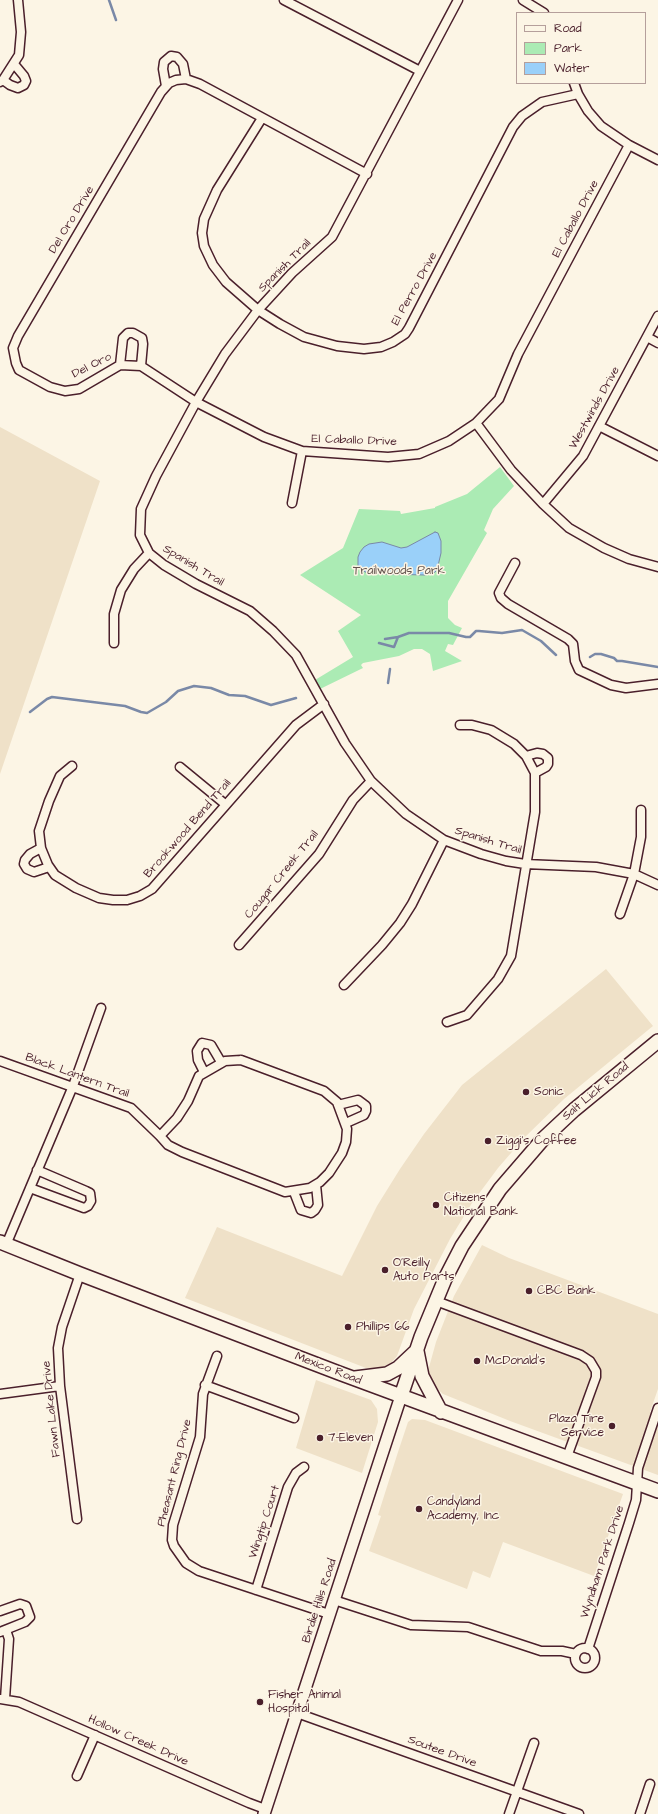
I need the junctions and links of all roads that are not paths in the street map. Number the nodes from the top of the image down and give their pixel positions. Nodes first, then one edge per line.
1 (18, 0) edge
2 (284, 0) edge
3 (458, 0) edge
4 (523, 0) edge
5 (542, 12) edge
6 (14, 64) junction
7 (420, 71) junction
8 (186, 80) junction
9 (1, 81) edge
10 (574, 84) edge
11 (166, 86) junction
12 (578, 94) junction
13 (262, 118) junction
14 (629, 145) junction
15 (658, 160) edge
16 (367, 174) junction
17 (258, 310) junction
18 (658, 316) edge
19 (647, 337) junction
20 (658, 343) edge
21 (120, 365) junction
22 (132, 365) joint
23 (141, 366) junction
24 (19, 370) joint
25 (196, 402) junction
26 (476, 423) junction
27 (599, 426) junction
28 (302, 451) junction
29 (658, 456) edge
30 (292, 503) dead end
31 (543, 504) junction
32 (149, 553) junction
33 (515, 564) dead end
34 (658, 567) edge
35 (114, 643) dead end
36 (658, 684) edge
37 (324, 704) junction
38 (460, 725) dead end
39 (526, 756) junction
40 (72, 766) dead end
41 (180, 767) dead end
42 (534, 772) junction
43 (371, 781) junction
44 (225, 804) junction
45 (641, 810) dead end
46 (444, 840) junction
47 (41, 848) junction
48 (525, 864) junction
49 (49, 867) junction
50 (634, 874) junction
51 (658, 884) edge
52 (620, 914) dead end
53 (239, 945) dead end
54 (344, 985) dead end
55 (101, 1008) dead end
56 (447, 1022) dead end
57 (658, 1041) edge
58 (0, 1061) edge
59 (222, 1062) junction
60 (204, 1072) junction
61 (73, 1086) junction
62 (338, 1105) junction
63 (346, 1123) junction
64 (160, 1136) junction
65 (37, 1170) junction
66 (316, 1185) junction
67 (30, 1188) junction
68 (294, 1192) junction
69 (3, 1243) edge
70 (80, 1274) junction
71 (436, 1301) junction
72 (417, 1350) junction
73 (217, 1356) dead end
74 (354, 1379) junction
75 (205, 1385) junction
76 (60, 1386) junction
77 (0, 1394) edge
78 (401, 1396) junction
79 (658, 1408) edge
80 (441, 1412) junction
81 (294, 1418) dead end
82 (567, 1457) junction
83 (304, 1467) dead end
84 (637, 1483) junction
85 (658, 1491) edge
86 (77, 1519) dead end
87 (256, 1590) junction
88 (334, 1600) junction
89 (0, 1611) edge
90 (329, 1614) junction
91 (3, 1631) edge
92 (588, 1649) junction
93 (576, 1654) junction
94 (3, 1699) edge
95 (297, 1713) junction
96 (95, 1735) junction
97 (534, 1742) dead end
98 (77, 1776) dead end
99 (650, 1784) dead end
100 (517, 1792) junction
101 (265, 1811) edge
102 (509, 1814) edge
103 (580, 1814) edge
104 (640, 1814) edge

1 - 6 street
2 - 7 street
3 - 7 street, Spanish Trail
4 - 5 street
6 - 9 street
6 - 9 street
7 - 16 street, Spanish Trail
8 - 11 street
8 - 11 street
8 - 13 street
10 - 12 street
11 - 24 street, Del Oro Drive
12 - 14 street
12 - 17 street, El Perro Drive
13 - 16 street
13 - 17 street, El Perro Drive
14 - 15 street
14 - 26 street, El Caballo Drive
16 - 17 street, Spanish Trail
17 - 25 street, Spanish Trail
18 - 19 street, Westwinds Drive
19 - 20 street
19 - 27 street, Westwinds Drive
21 - 22 street, Del Oro
21 - 23 street
21 - 24 street, Del Oro
22 - 23 street, El Caballo Drive
23 - 25 street, El Caballo Drive
25 - 28 street, El Caballo Drive
25 - 32 street, Spanish Trail
26 - 28 street, El Caballo Drive
26 - 31 street
27 - 29 street
27 - 31 street, Westwinds Drive
28 - 30 street
31 - 34 street
32 - 35 street
32 - 37 street, Spanish Trail
33 - 36 street
37 - 43 street, Spanish Trail
37 - 44 street, Brookwood Bend Trail
38 - 39 street
39 - 42 street
39 - 42 street
40 - 47 street, Brookwood Bend Trail
41 - 44 street
42 - 48 street
43 - 46 street, Spanish Trail
43 - 53 street, Cougar Creek Trail
44 - 49 street, Brookwood Bend Trail
45 - 50 street
46 - 48 street, Spanish Trail
46 - 54 street
47 - 49 street, Brookwood Bend Trail
47 - 49 street
48 - 50 street, Spanish Trail
48 - 56 street
50 - 51 street, Spanish Trail
50 - 52 street
55 - 61 street
57 - 71 main road, Salt Lick Road
58 - 61 street, Black Lantern Trail
59 - 60 street, Black Lantern Trail
59 - 60 street
59 - 62 street, Black Lantern Trail
60 - 64 street, Black Lantern Trail
61 - 64 street, Black Lantern Trail
61 - 65 street
62 - 63 street, Black Lantern Trail
62 - 63 street
63 - 66 street, Black Lantern Trail
64 - 68 street, Black Lantern Trail
65 - 67 street
65 - 67 street
66 - 68 street, Black Lantern Trail
66 - 68 street
67 - 69 street
69 - 70 main road, Mexico Road
70 - 74 main road, Mexico Road
70 - 76 street, Fawn Lake Drive
71 - 72 main road, Salt Lick Road
71 - 82 street
72 - 74 main road
72 - 78 main road, Salt Lick Road
72 - 80 main road
73 - 75 street, Pheasant Ring Drive
74 - 78 main road, Mexico Road
75 - 81 street
75 - 87 street, Pheasant Ring Drive
76 - 77 street
76 - 86 street, Fawn Lake Drive
78 - 80 main road, Mexico Road
78 - 88 main road, Birdie Hills Road
79 - 84 street, Wyndham Park Drive
80 - 82 main road, Mexico Road
82 - 84 main road, Mexico Road
83 - 87 street, Wingtip Court
84 - 85 main road, Mexico Road
84 - 92 street, Wyndham Park Drive
87 - 90 street, Pheasant Ring Drive
88 - 90 main road, Birdie Hills Road
88 - 93 street
89 - 91 street
90 - 95 main road, Birdie Hills Road
91 - 94 street
92 - 93 street
92 - 93 street
94 - 96 street, Hollow Creek Drive
95 - 100 street, Soutee Drive
95 - 101 main road, Birdie Hills Road
96 - 98 street
96 - 101 street, Hollow Creek Drive
97 - 100 street
99 - 104 street
100 - 102 street
100 - 103 street, Soutee Drive

